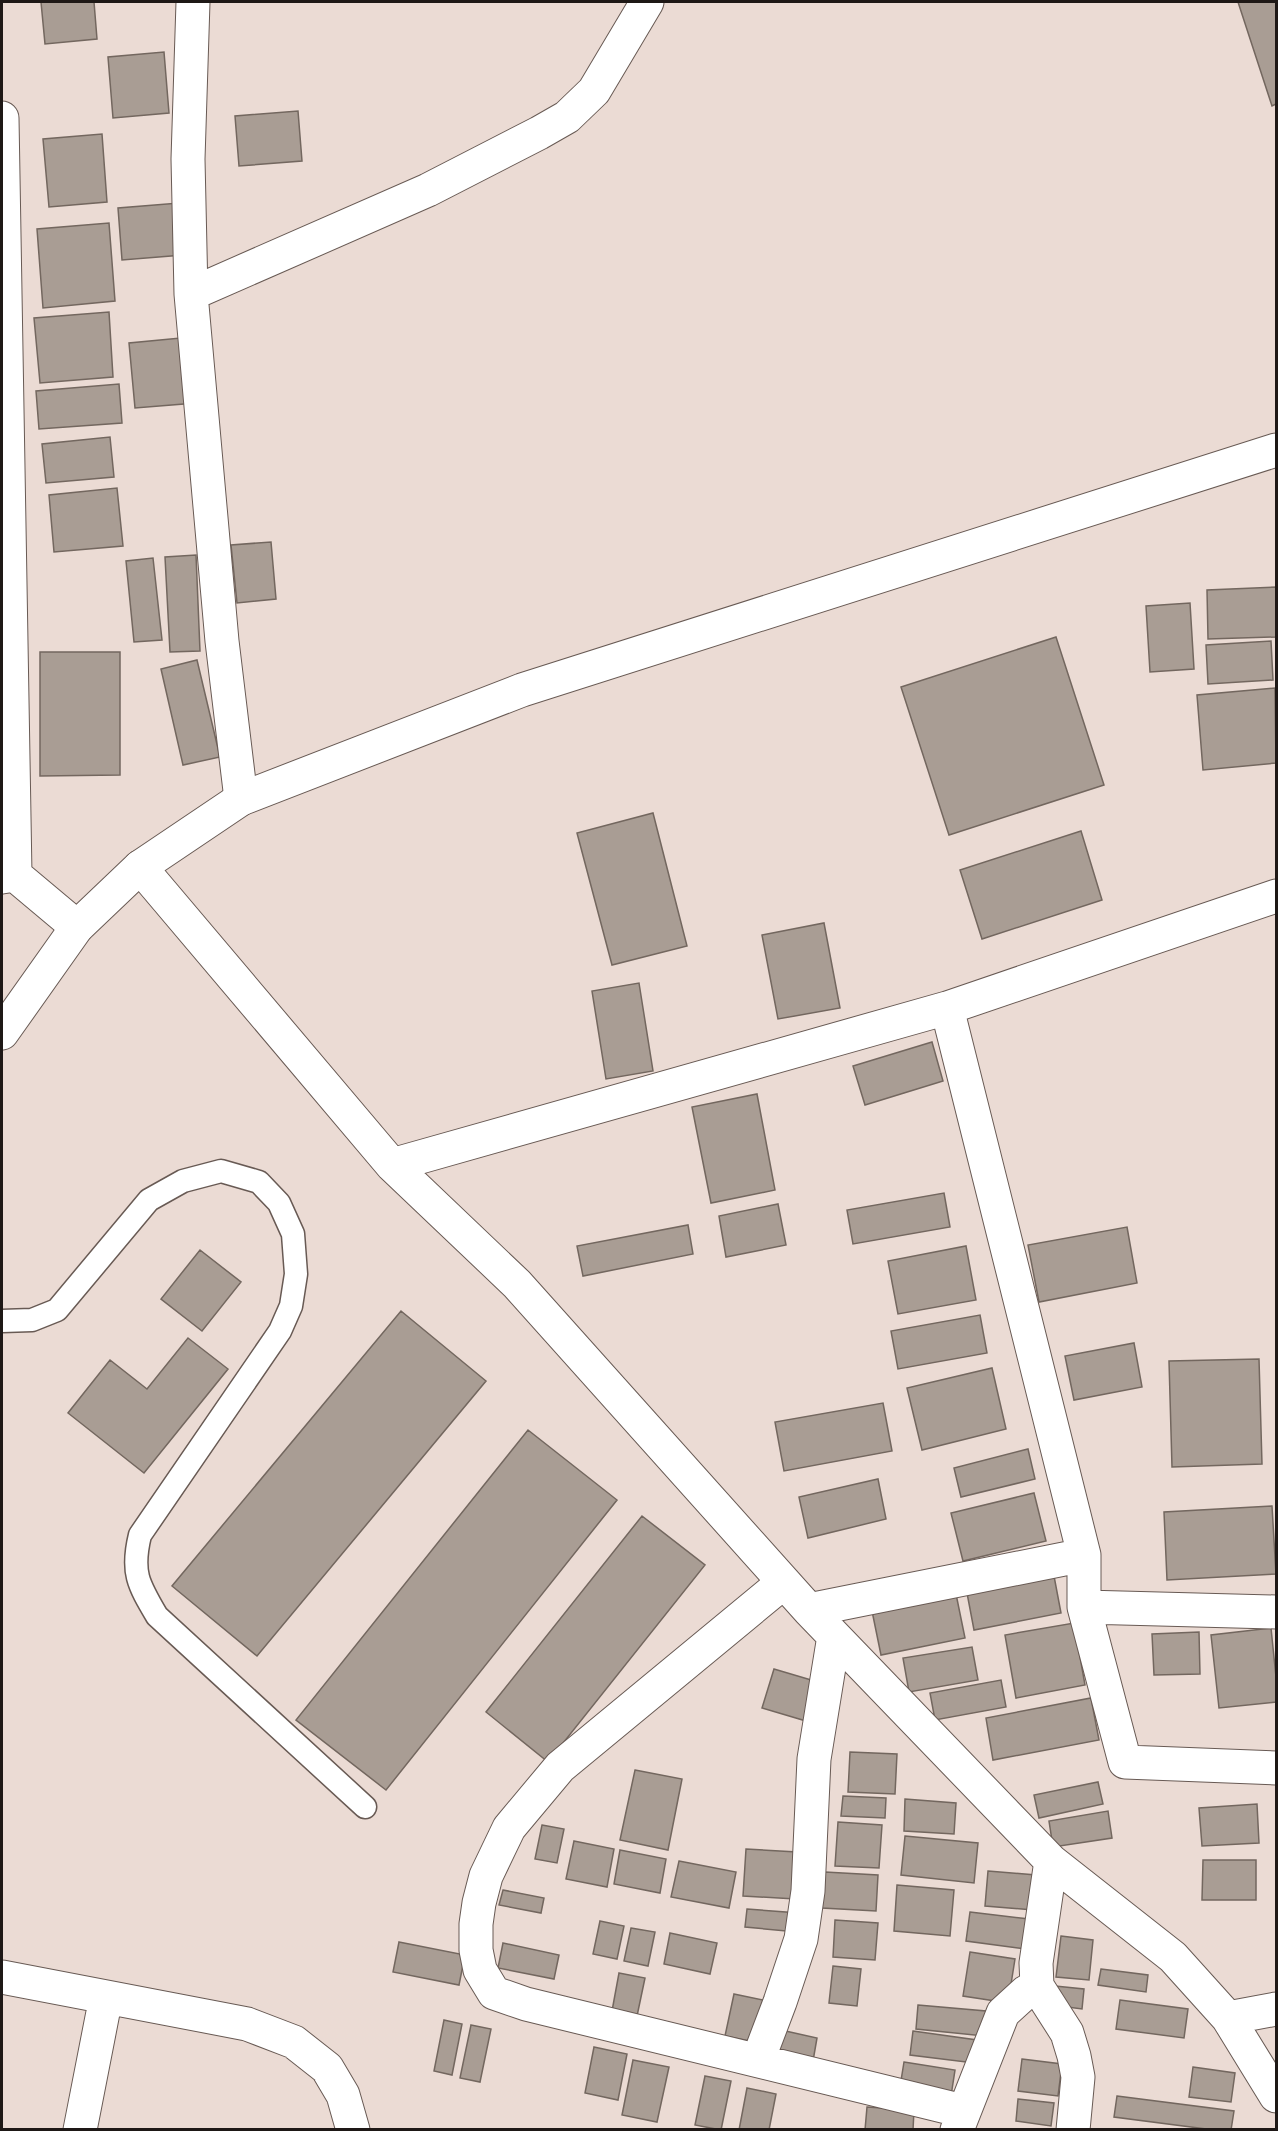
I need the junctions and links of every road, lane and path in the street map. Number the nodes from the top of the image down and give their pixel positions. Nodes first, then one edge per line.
1 (193, 2) edge
2 (647, 2) edge
3 (2, 118) edge
4 (191, 294) junction
5 (1276, 450) edge
6 (241, 799) junction
7 (140, 867) junction
8 (8, 876) edge
9 (1276, 896) edge
10 (76, 927) junction
11 (946, 1008) junction
12 (2, 1033) edge
13 (392, 1165) junction
14 (2, 1321) edge
15 (1084, 1556) junction
16 (784, 1582) junction
17 (1084, 1607) junction
18 (809, 1610) junction
19 (1276, 1612) edge
20 (834, 1636) junction
21 (1276, 1768) edge
22 (365, 1806) dead end
23 (1051, 1861) junction
24 (2, 1977) edge
25 (1037, 1986) junction
26 (106, 1997) junction
27 (1276, 2009) edge
28 (1228, 2018) junction
29 (758, 2060) junction
30 (1276, 2096) edge
31 (960, 2120) edge
32 (80, 2130) edge
33 (353, 2130) edge
34 (1073, 2130) edge

1 - 4 street
2 - 4 street
3 - 8 street
4 - 6 street
5 - 6 street
6 - 7 street
7 - 10 street
7 - 13 street
8 - 10 street
9 - 11 street
10 - 12 street
11 - 13 street
11 - 15 street
13 - 16 street
14 - 22 lane
15 - 17 street
15 - 18 street
16 - 18 street
16 - 29 street
17 - 19 street
17 - 21 street
18 - 20 street
20 - 23 street
20 - 29 street
23 - 25 street
23 - 28 street
24 - 26 street
25 - 31 street
25 - 34 street
26 - 32 street
26 - 33 street
27 - 28 street
28 - 30 street
29 - 31 street

